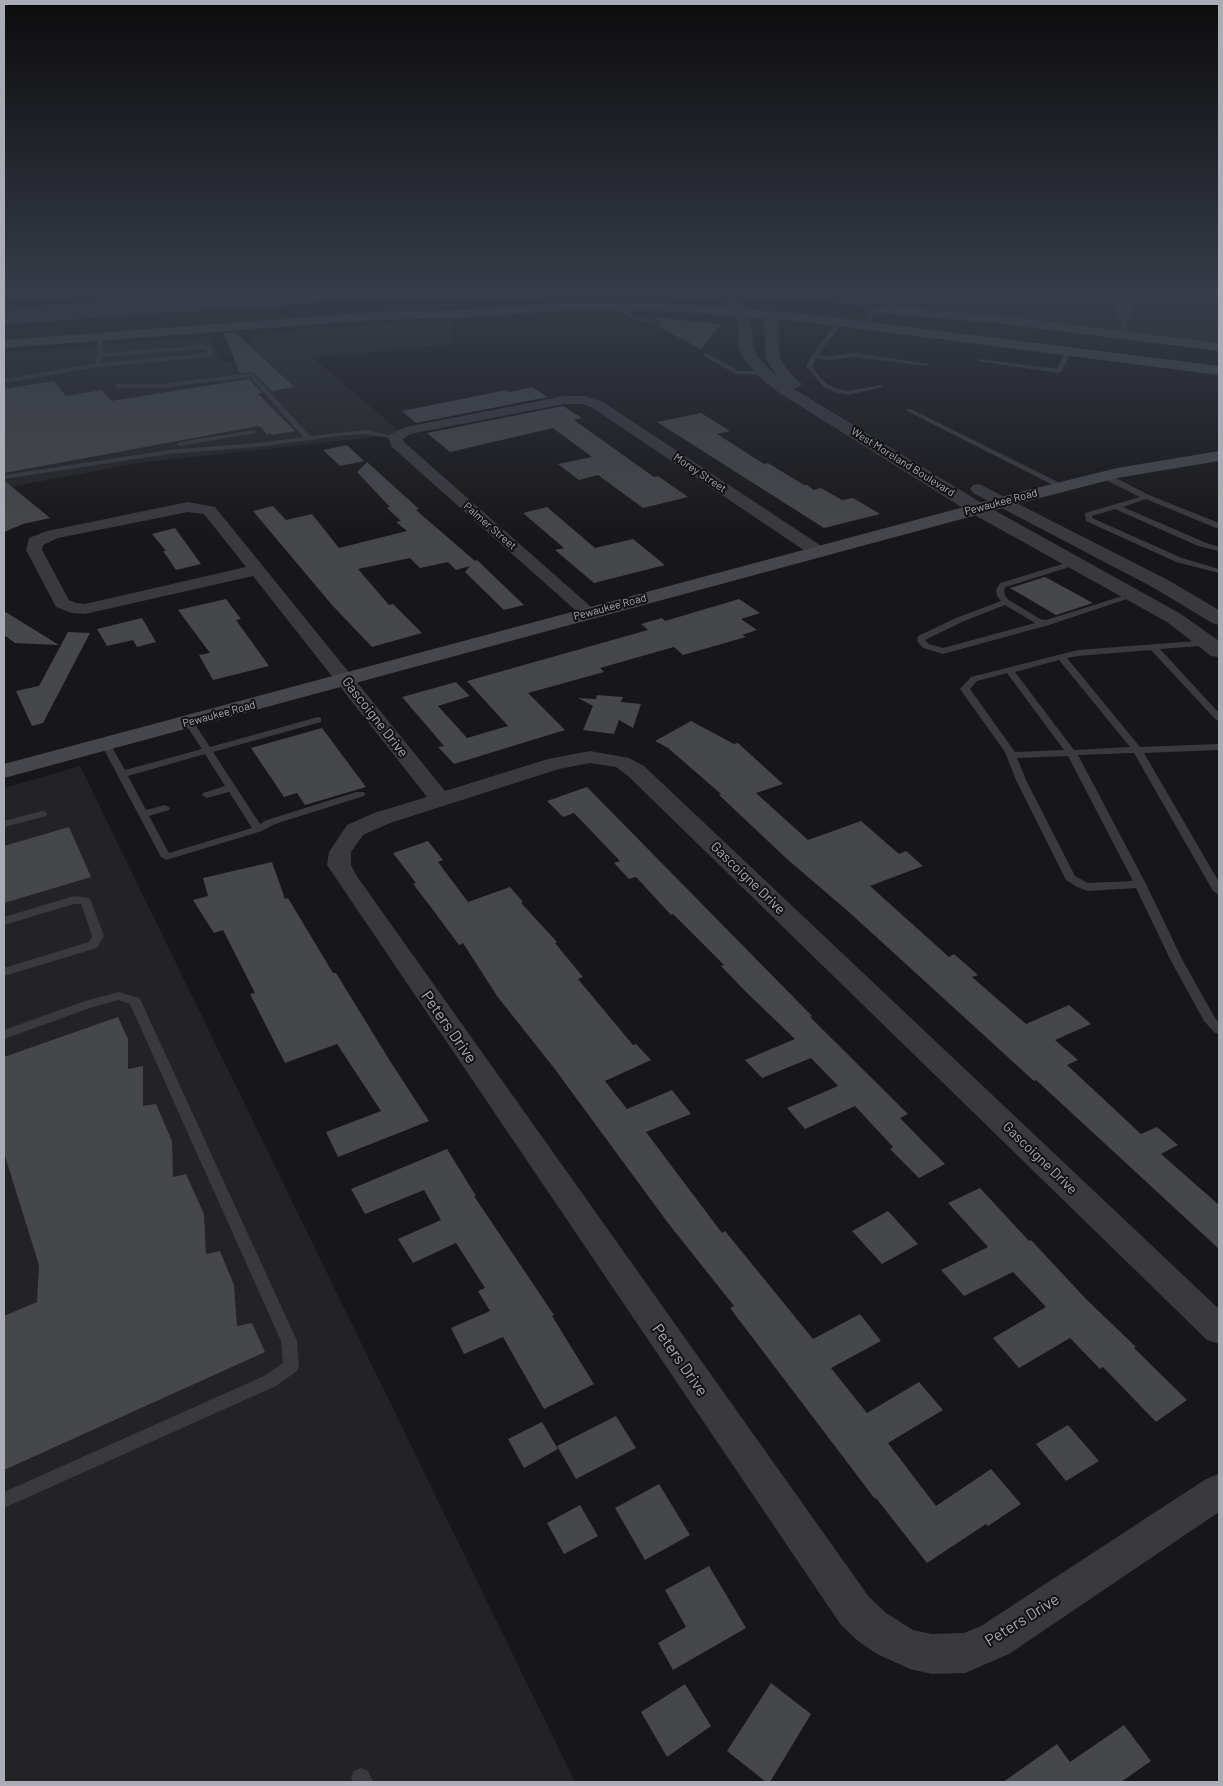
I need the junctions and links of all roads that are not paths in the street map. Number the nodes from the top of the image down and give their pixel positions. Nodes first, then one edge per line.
1 (20, 378) edge
2 (224, 378) edge
3 (255, 378) edge
4 (770, 378) edge
5 (787, 378) edge
6 (818, 378) edge
7 (4, 381) edge
8 (118, 386) dead end
9 (880, 387) dead end
10 (909, 410) dead end
11 (254, 432) dead end
12 (395, 437) junction
13 (308, 438) junction
14 (1219, 456) edge
15 (108, 460) junction
16 (4, 476) edge
17 (1105, 476) junction
18 (1062, 486) junction
19 (1146, 497) junction
20 (1004, 501) junction
21 (1115, 506) junction
22 (978, 509) junction
23 (1219, 526) edge
24 (1092, 547) junction
25 (1219, 549) edge
26 (817, 552) junction
27 (1069, 559) junction
28 (257, 570) junction
29 (1219, 571) edge
30 (1135, 595) junction
31 (1006, 602) junction
32 (589, 612) junction
33 (1219, 619) edge
34 (1046, 623) junction
35 (1216, 645) edge
36 (1154, 648) junction
37 (1061, 657) junction
38 (1009, 670) junction
39 (346, 680) junction
40 (1219, 718) edge
41 (318, 720) dead end
42 (188, 722) junction
43 (106, 744) junction
44 (1219, 747) edge
45 (208, 751) junction
46 (1138, 751) junction
47 (1072, 754) junction
48 (1011, 755) junction
49 (4, 770) edge
50 (122, 774) junction
51 (231, 788) junction
52 (360, 794) dead end
53 (206, 795) dead end
54 (440, 800) junction
55 (164, 808) dead end
56 (42, 814) dead end
57 (143, 814) junction
58 (4, 824) edge
59 (258, 829) junction
60 (1140, 884) junction
61 (1219, 891) edge
62 (4, 921) edge
63 (4, 972) edge
64 (1219, 1030) edge
65 (4, 1035) edge
66 (1219, 1330) edge
67 (1219, 1491) edge
68 (4, 1500) edge

1 - 7 lane
2 - 8 lane
3 - 13 lane
4 - 22 street, West Moreland Boulevard
5 - 20 street, West Moreland Boulevard
6 - 9 lane
10 - 18 lane
11 - 15 lane
12 - 13 lane
12 - 26 street, Morey Street
12 - 32 street, Palmer Street
13 - 15 lane
14 - 17 main road, Pewaukee Road
15 - 16 lane
17 - 18 main road, Pewaukee Road
17 - 19 lane
18 - 20 main road, Pewaukee Road
19 - 21 lane
19 - 23 lane
20 - 22 main road, Pewaukee Road
20 - 24 street, West Moreland Boulevard
21 - 25 lane
21 - 29 lane
22 - 26 main road, Pewaukee Road
22 - 27 street, West Moreland Boulevard
24 - 27 street
24 - 33 street, West Moreland Boulevard
26 - 32 main road, Pewaukee Road
27 - 30 street, West Moreland Boulevard
27 - 31 lane
28 - 28 street, Gascoigne Drive
28 - 39 street, Gascoigne Drive
30 - 34 lane
30 - 35 street, West Moreland Boulevard
31 - 34 lane
31 - 34 lane
32 - 39 main road, Pewaukee Road
35 - 36 lane
36 - 37 lane
36 - 40 lane
37 - 38 lane
37 - 46 lane
38 - 47 lane
38 - 48 lane
39 - 42 main road, Pewaukee Road
39 - 54 street, Gascoigne Drive
41 - 45 lane
42 - 43 main road, Pewaukee Road
42 - 45 lane
43 - 49 main road, Pewaukee Road
43 - 50 lane
44 - 46 lane
45 - 50 lane
45 - 51 lane
46 - 47 lane
46 - 61 lane
47 - 48 lane
47 - 60 lane
48 - 60 lane
50 - 57 lane
51 - 53 lane
51 - 59 lane
52 - 59 lane
54 - 66 street, Gascoigne Drive
54 - 67 street, Peters Drive
55 - 57 lane
56 - 58 lane
57 - 59 lane
60 - 64 lane
62 - 63 lane
65 - 68 lane

